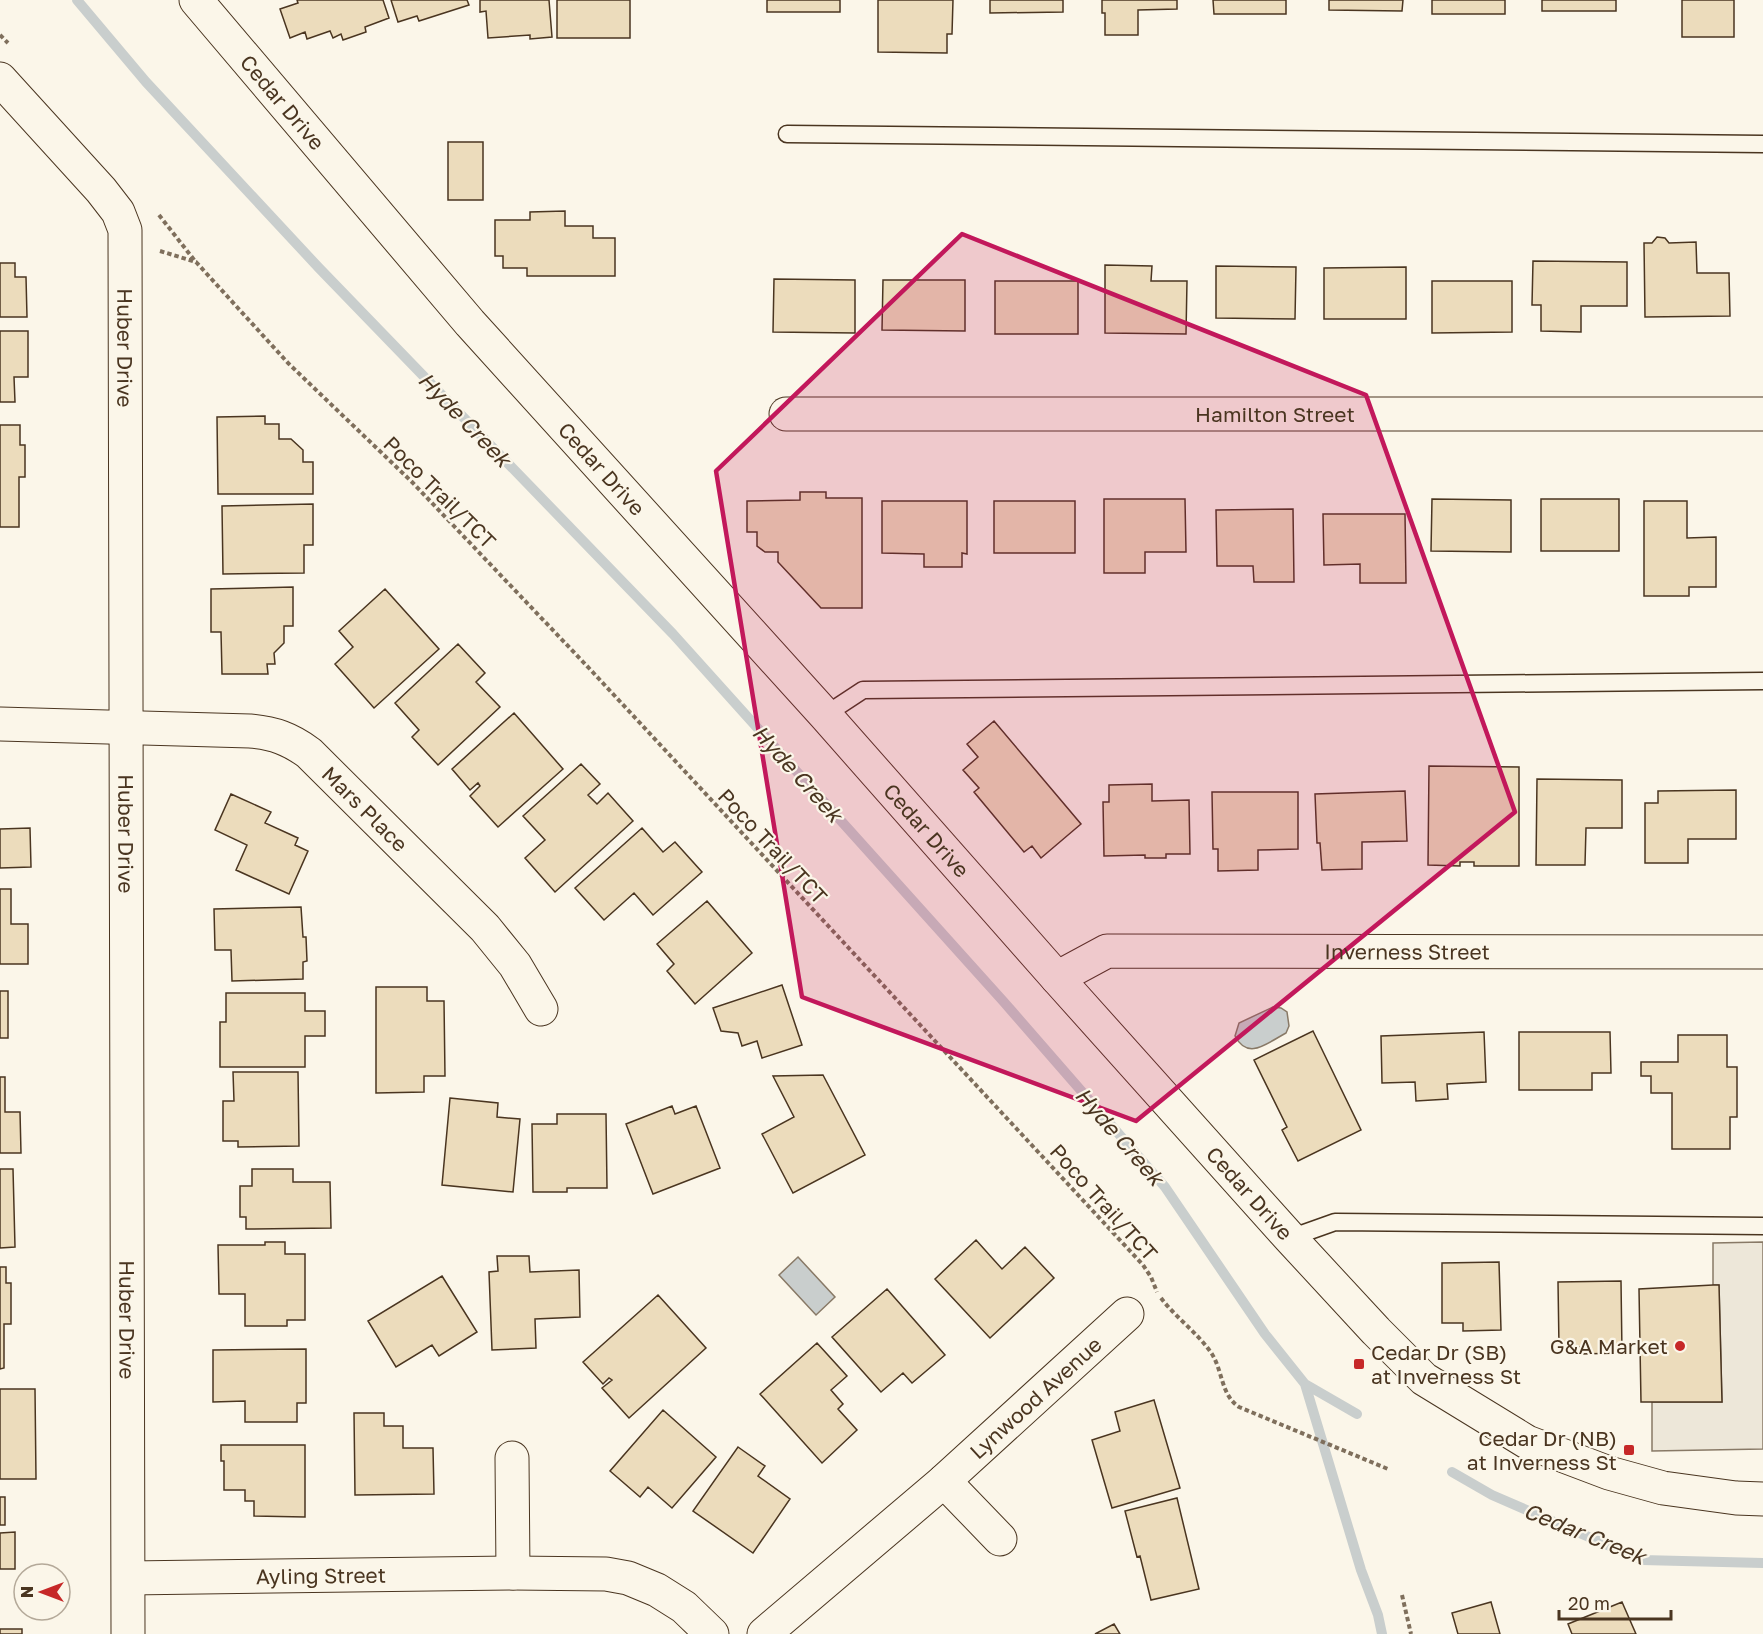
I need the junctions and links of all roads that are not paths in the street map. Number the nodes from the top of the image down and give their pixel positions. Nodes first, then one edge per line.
1 (196, 0) edge
2 (0, 79) edge
3 (787, 134) dead end
4 (1763, 144) edge
5 (786, 414) dead end
6 (1763, 414) edge
7 (1763, 681) edge
8 (825, 715) junction
9 (0, 724) edge
10 (127, 728) junction
11 (1763, 952) edge
12 (1057, 978) junction
13 (541, 1009) dead end
14 (1763, 1226) edge
15 (1290, 1238) junction
16 (1127, 1314) dead end
17 (512, 1458) dead end
18 (944, 1481) junction
19 (1763, 1499) edge
20 (1000, 1539) dead end
21 (513, 1573) junction
22 (129, 1578) junction
23 (128, 1634) edge
24 (712, 1634) edge
25 (764, 1634) edge

1 - 8 street, Cedar Drive
2 - 10 street, Huber Drive
3 - 4 lane
5 - 6 street, Hamilton Street
7 - 8 lane
8 - 12 street, Cedar Drive
9 - 10 street, Mars Place
10 - 13 street, Mars Place
10 - 22 street, Huber Drive
11 - 12 street, Inverness Street
12 - 15 street, Cedar Drive
14 - 15 lane
15 - 19 street, Cedar Drive
16 - 18 street, Lynwood Avenue
17 - 21 street
18 - 20 street
18 - 25 street, Lynwood Avenue
21 - 22 street, Ayling Street
21 - 24 street, Ayling Street
22 - 23 street, Huber Drive

